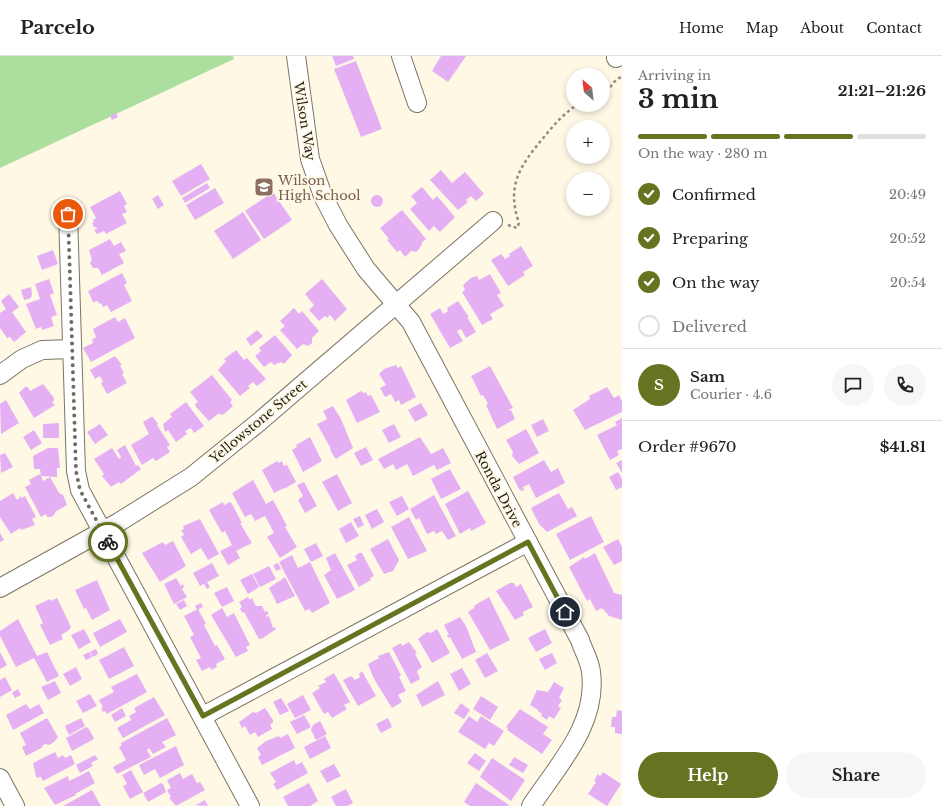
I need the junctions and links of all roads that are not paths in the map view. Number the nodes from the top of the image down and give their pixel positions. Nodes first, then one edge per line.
1 (296, 56) edge
2 (401, 56) edge
3 (417, 103) dead end
4 (68, 214) dead end
5 (493, 221) road end
6 (397, 304) junction
7 (72, 349) junction
8 (0, 375) edge
9 (102, 531) junction
10 (528, 542) junction
11 (0, 588) edge
12 (203, 716) junction
13 (0, 778) edge
14 (15, 806) edge
15 (250, 806) edge
16 (531, 806) edge

1 - 6 street, Wilson Way
2 - 3 street
4 - 7 street
5 - 6 street, Yellowstone Street
6 - 9 street, Yellowstone Street
6 - 10 street, Ronda Drive
7 - 8 street
7 - 9 street
9 - 11 street, Yellowstone Street
9 - 12 street
10 - 12 street
10 - 16 street, Ronda Drive
12 - 15 street
13 - 14 street

